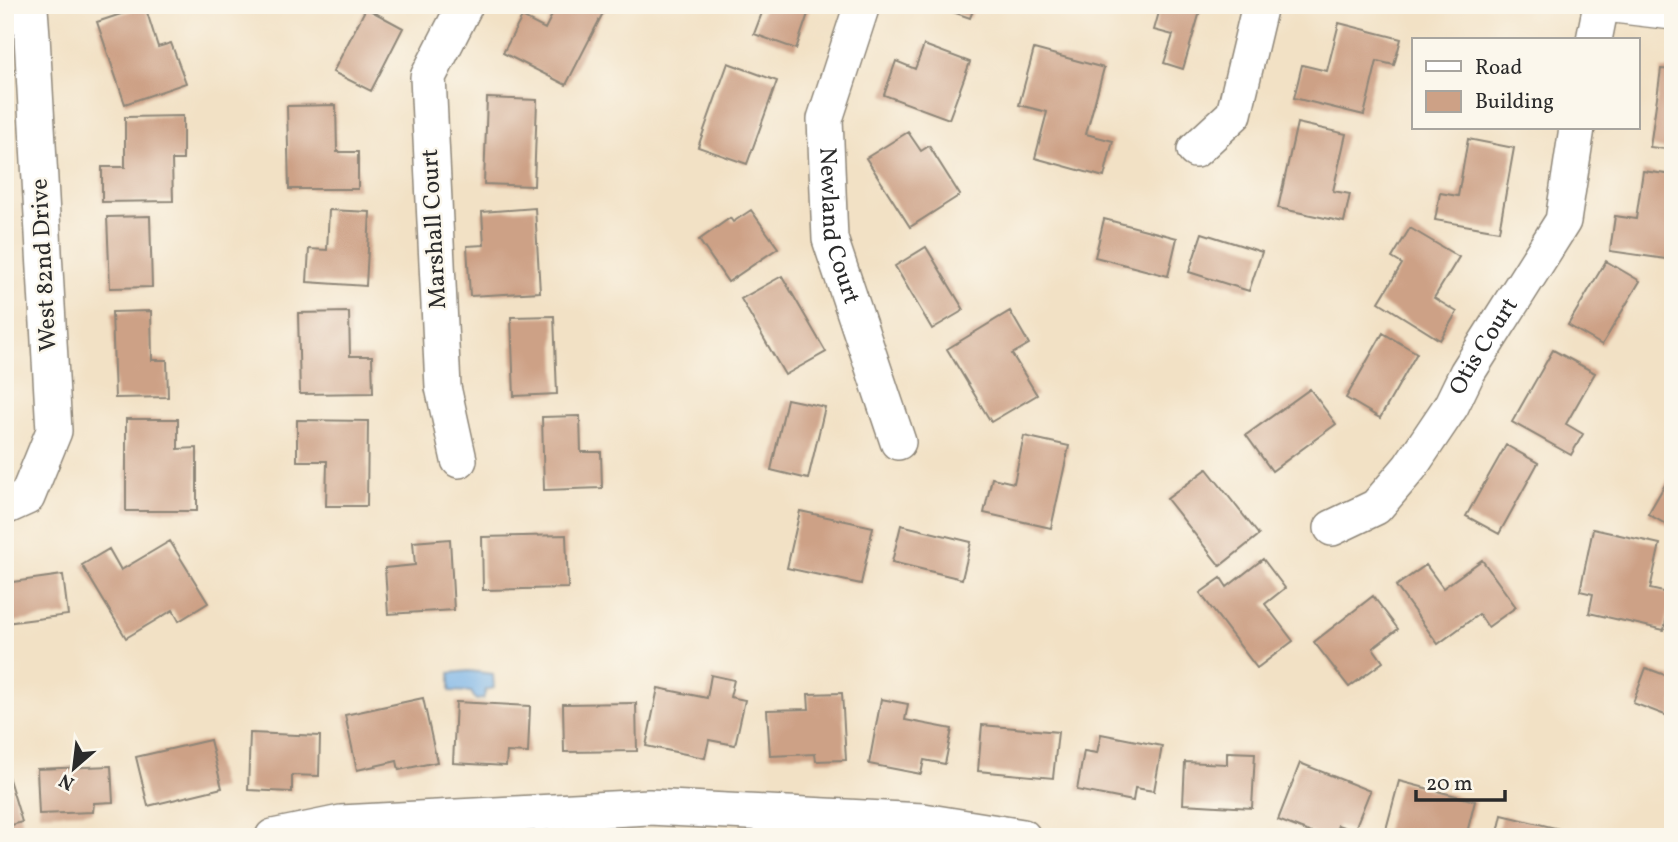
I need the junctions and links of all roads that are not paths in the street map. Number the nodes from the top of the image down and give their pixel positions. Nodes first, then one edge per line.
1 (27, 5) edge
2 (466, 5) edge
3 (862, 5) edge
4 (1260, 5) edge
5 (1601, 5) edge
6 (1614, 5) edge
7 (1673, 12) edge
8 (1594, 38) edge
9 (1577, 130) edge
10 (1195, 150) dead end
11 (898, 442) dead end
12 (459, 460) dead end
13 (5, 507) edge
14 (1332, 528) dead end
15 (272, 837) edge
16 (1023, 837) edge

1 - 13 street, West 82nd Drive
2 - 12 street, Marshall Court
3 - 11 street, Newland Court
4 - 10 street
5 - 8 street
6 - 7 street
9 - 14 street, Otis Court
15 - 16 street

